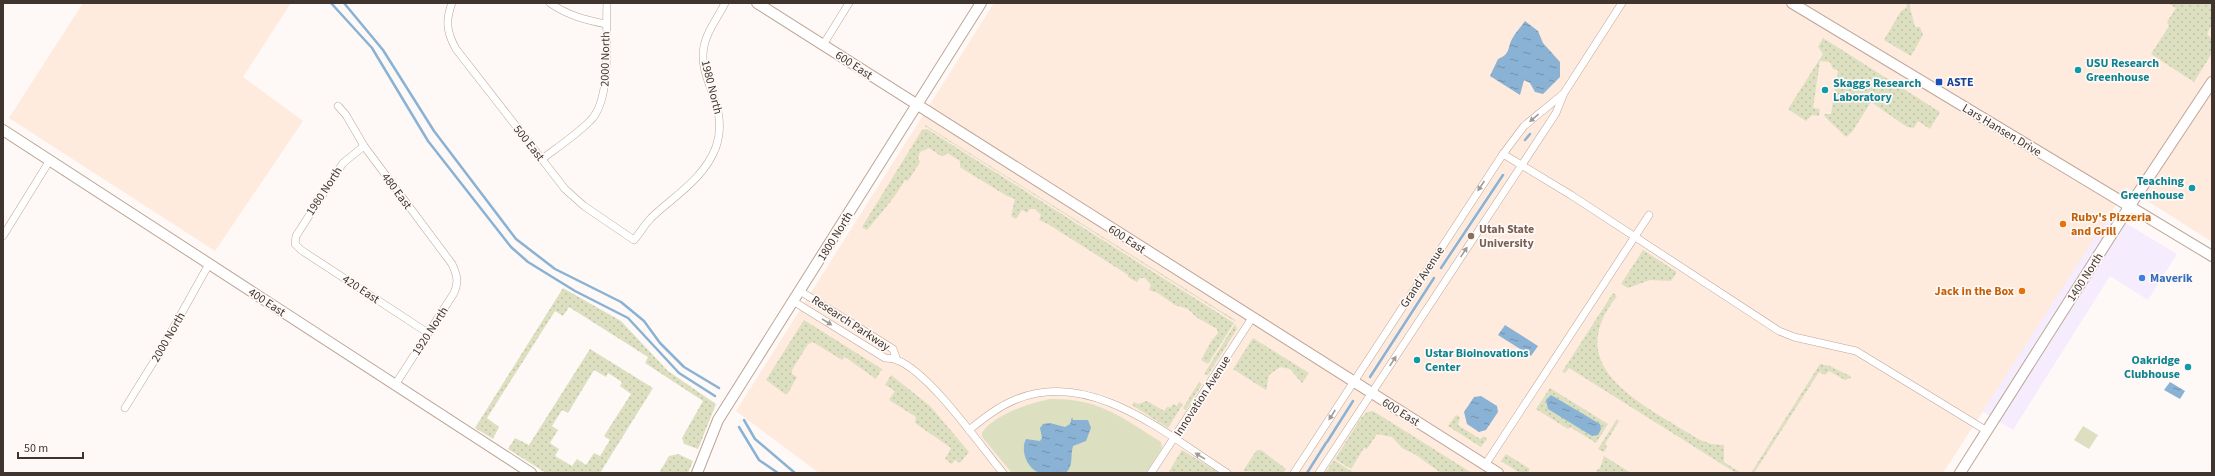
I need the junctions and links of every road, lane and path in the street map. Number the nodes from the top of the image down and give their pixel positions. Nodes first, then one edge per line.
1 (452, 3) edge
2 (550, 3) edge
3 (607, 3) edge
4 (725, 3) edge
5 (757, 3) edge
6 (849, 3) edge
7 (981, 3) edge
8 (1622, 3) edge
9 (1792, 3) edge
10 (606, 24) junction
11 (823, 45) junction
12 (2212, 82) edge
13 (1564, 93) junction
14 (917, 105) junction
15 (338, 106) dead end
16 (3, 130) edge
17 (364, 146) junction
18 (1503, 154) junction
19 (542, 159) junction
20 (50, 160) junction
21 (1522, 165) junction
22 (2129, 207) junction
23 (1649, 215) dead end
24 (3, 236) edge
25 (1635, 236) junction
26 (634, 240) joint
27 (295, 244) joint
28 (2212, 256) edge
29 (209, 264) junction
30 (457, 275) joint
31 (800, 291) junction
32 (794, 301) junction
33 (1252, 318) junction
34 (428, 333) junction
35 (897, 360) junction
36 (1354, 382) junction
37 (395, 385) junction
38 (1372, 393) junction
39 (125, 408) dead end
40 (969, 430) junction
41 (1987, 430) junction
42 (1174, 439) junction
43 (1485, 465) junction
44 (531, 473) edge
45 (697, 473) edge
46 (1003, 473) edge
47 (1151, 473) edge
48 (1227, 473) edge
49 (1294, 473) edge
50 (1320, 473) edge
51 (1498, 473) edge
52 (1960, 473) edge

1 - 19 street, 500 East
2 - 10 street
3 - 10 street, 2000 North
4 - 26 street, 1980 North
5 - 11 street, 600 East
6 - 11 street
7 - 14 street, 1800 North
8 - 13 street, Grand Avenue
9 - 22 street, Lars Hansen Drive
10 - 19 street, 2000 North
11 - 14 street, 600 East
12 - 22 street, 1400 North
13 -> 18 street, Grand Avenue
13 - 21 street, Grand Avenue
14 - 31 street, 1800 North
14 - 33 street, 600 East
15 - 17 street, 480 East
16 - 20 street, 400 East
17 - 27 street, 1980 North
17 - 30 street, 480 East
18 - 21 street
18 -> 36 street, Grand Avenue
19 - 26 street, 500 East
20 - 24 street
20 - 29 street, 400 East
21 - 25 street
38 -> 21 street, Grand Avenue
22 - 28 street, Lars Hansen Drive
22 - 41 street, 1400 North
23 - 25 street
25 - 41 street
25 - 43 street
27 - 34 street, 420 East
29 - 37 street, 400 East
29 - 39 street, 2000 North
30 - 34 street, 1920 North
31 - 32 street, 1800 North
31 - 35 street, Research Parkway
32 -> 35 street, Research Parkway
32 - 45 street, 1800 North
33 - 36 street, 600 East
33 - 42 street, Innovation Avenue
34 - 37 street, 1920 North
35 - 40 street, Research Parkway
36 - 38 street, 600 East
36 -> 49 street, Grand Avenue
37 - 44 street, 400 East
38 - 43 street, 600 East
38 - 50 street, Grand Avenue
40 - 42 street
40 - 46 street, Research Parkway
41 - 52 street, 1400 North
42 - 47 street, Innovation Avenue
48 -> 42 street
43 - 51 street, 600 East

